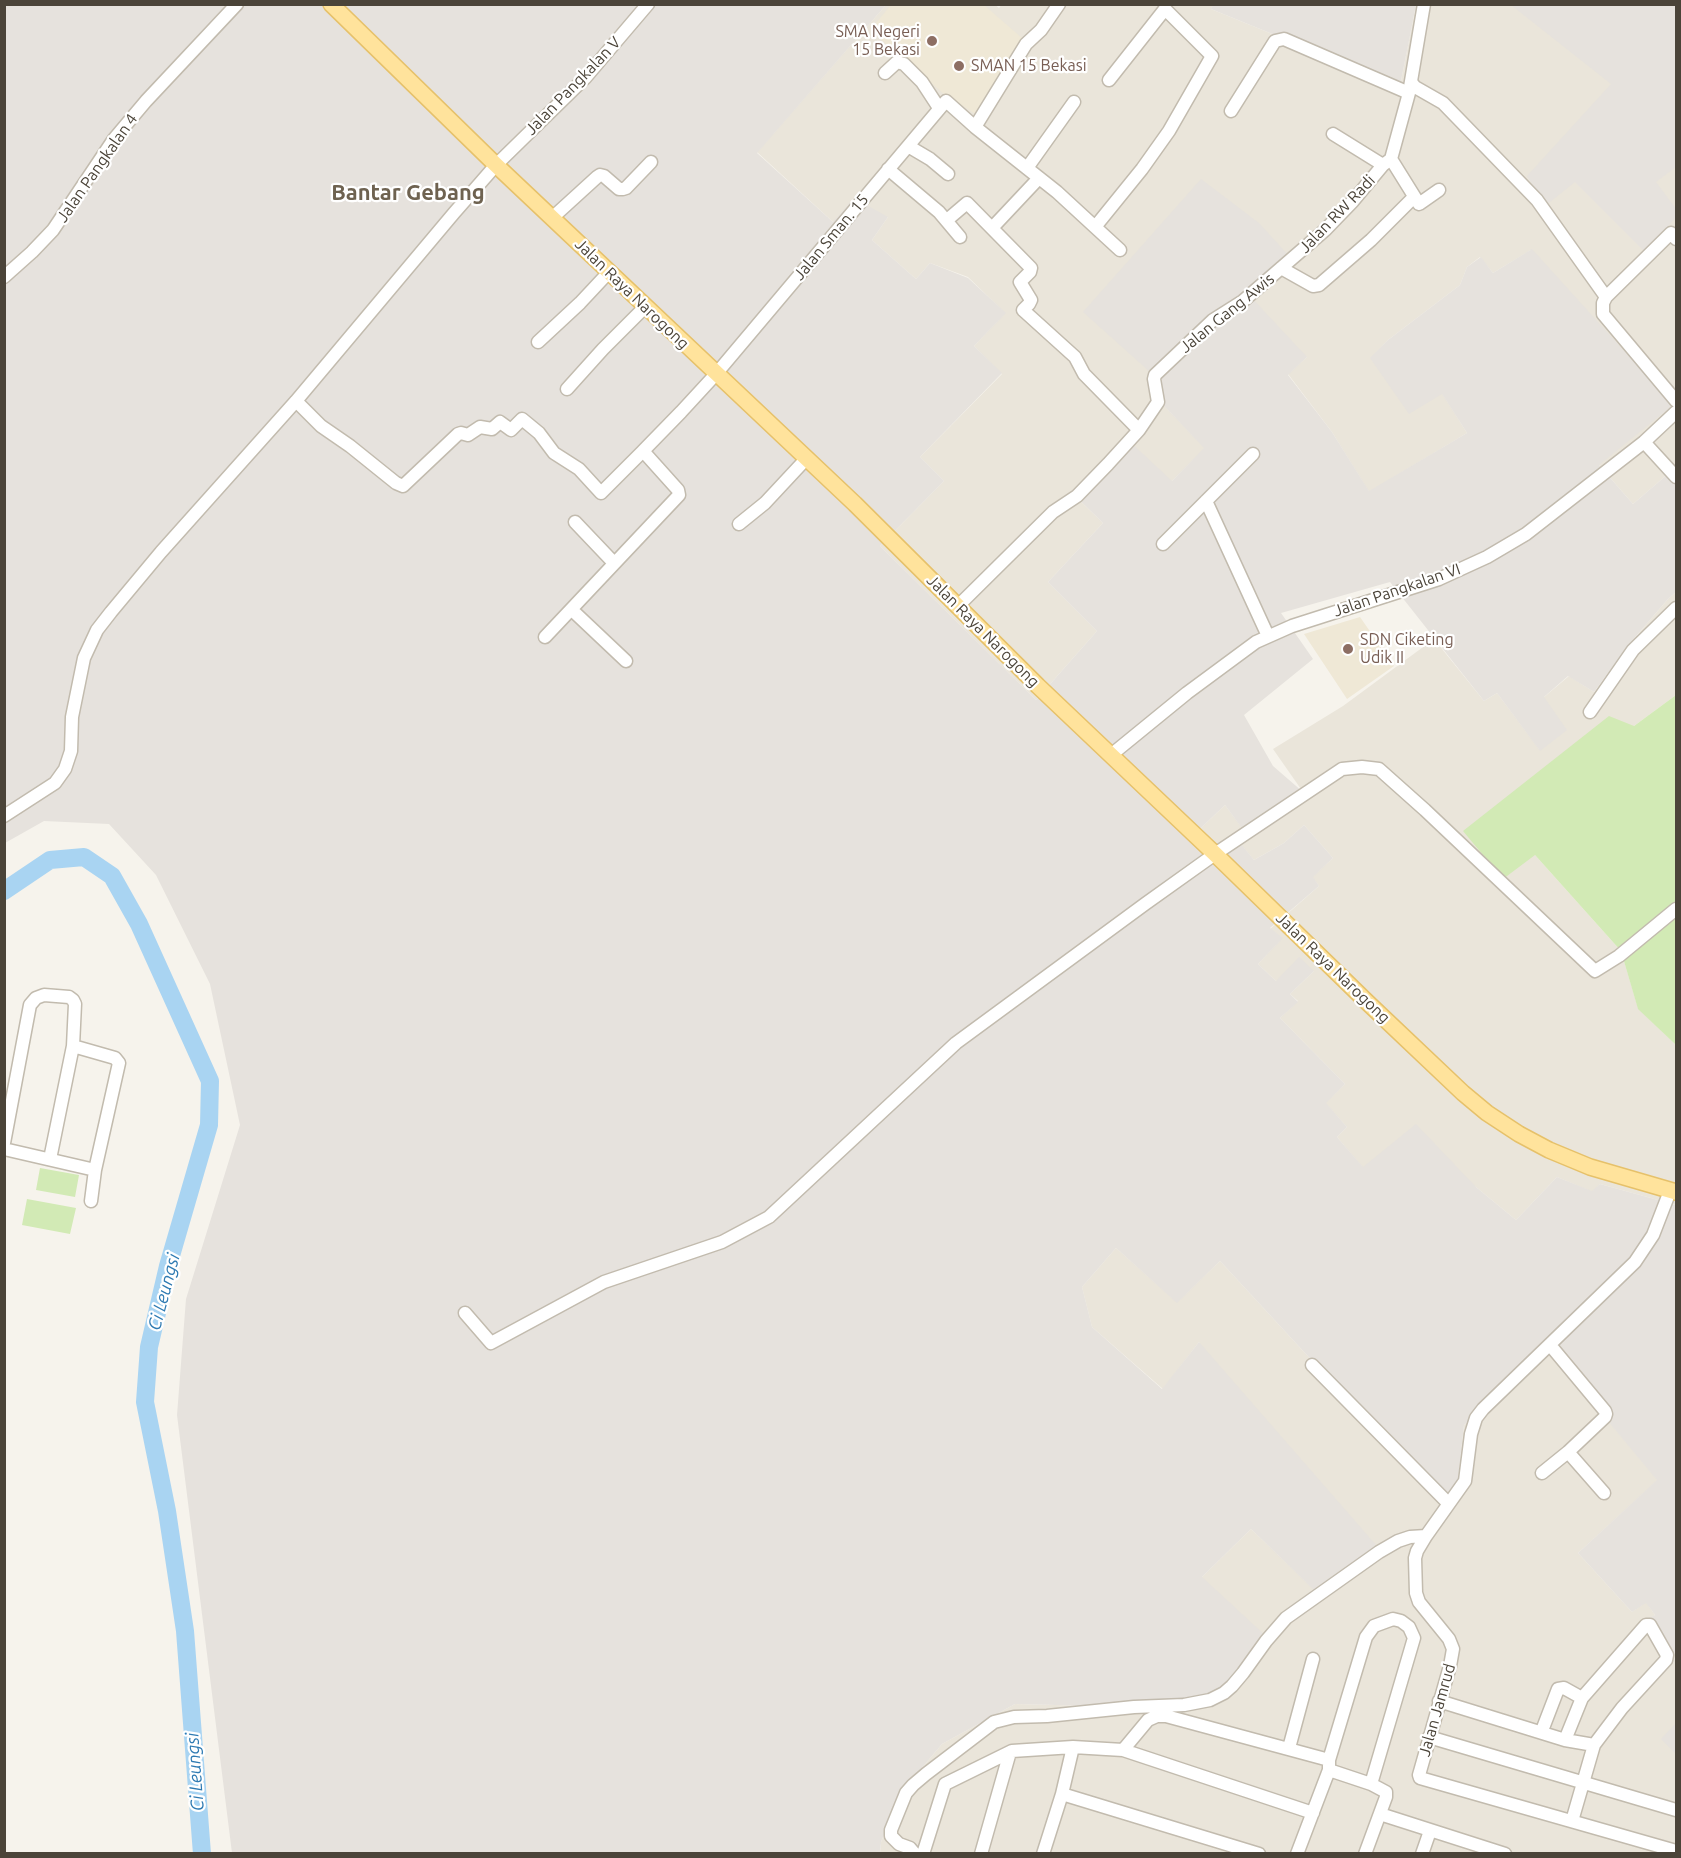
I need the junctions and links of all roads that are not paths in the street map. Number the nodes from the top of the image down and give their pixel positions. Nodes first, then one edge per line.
1 (237, 4) edge
2 (331, 4) edge
3 (648, 4) edge
4 (1059, 4) edge
5 (1424, 4) edge
6 (1167, 7) edge
7 (885, 73) dead end
8 (1109, 80) dead end
9 (1410, 87) junction
10 (1074, 102) dead end
11 (943, 104) junction
12 (1232, 111) dead end
13 (975, 127) junction
14 (1333, 134) dead end
15 (908, 146) junction
16 (651, 162) dead end
17 (1387, 162) junction
18 (496, 165) junction
19 (1027, 168) junction
20 (888, 169) junction
21 (948, 174) dead end
22 (1039, 178) junction
23 (1439, 190) dead end
24 (1414, 197) junction
25 (552, 218) junction
26 (947, 220) junction
27 (1095, 227) junction
28 (992, 228) junction
29 (960, 237) dead end
30 (1677, 238) edge
31 (1120, 250) dead end
32 (1281, 268) junction
33 (609, 272) junction
34 (4, 276) edge
35 (1606, 297) junction
36 (645, 307) junction
37 (538, 342) dead end
38 (716, 374) junction
39 (567, 389) dead end
40 (296, 401) junction
41 (1677, 401) edge
42 (1677, 412) edge
43 (1139, 430) junction
44 (1644, 442) junction
45 (643, 452) junction
46 (1253, 454) dead end
47 (806, 459) junction
48 (1677, 477) edge
49 (1206, 501) junction
50 (575, 522) dead end
51 (739, 524) dead end
52 (1163, 544) dead end
53 (614, 563) junction
54 (958, 606) junction
55 (1677, 608) edge
56 (572, 610) junction
57 (1268, 636) junction
58 (545, 638) dead end
59 (626, 661) dead end
60 (1590, 712) dead end
61 (1111, 755) junction
62 (4, 816) edge
63 (1215, 854) junction
64 (1677, 909) edge
65 (73, 1046) junction
66 (4, 1143) edge
67 (4, 1149) edge
68 (50, 1159) junction
69 (95, 1170) junction
70 (1673, 1192) edge
71 (91, 1201) dead end
72 (465, 1312) dead end
73 (1550, 1345) junction
74 (1312, 1365) dead end
75 (1568, 1452) junction
76 (1542, 1473) dead end
77 (1604, 1493) dead end
78 (1448, 1503) junction
79 (1426, 1536) junction
80 (1313, 1659) dead end
81 (1582, 1698) junction
82 (1439, 1701) junction
83 (1543, 1728) dead end
84 (1429, 1737) junction
85 (1565, 1740) junction
86 (1594, 1745) junction
87 (1073, 1747) junction
88 (1288, 1748) junction
89 (1123, 1750) junction
90 (1010, 1752) junction
91 (1329, 1765) junction
92 (1583, 1782) junction
93 (1371, 1784) junction
94 (1062, 1794) junction
95 (1677, 1810) edge
96 (1313, 1813) junction
97 (1380, 1814) junction
98 (1572, 1821) junction
99 (1430, 1831) junction
100 (1677, 1851) edge
101 (1048, 1852) edge
102 (915, 1854) edge
103 (923, 1854) edge
104 (981, 1854) edge
105 (1259, 1854) edge
106 (1297, 1854) edge
107 (1365, 1854) edge
108 (1422, 1854) edge
109 (1505, 1854) edge

1 - 34 street, Jalan Pangkalan 4
2 - 18 main road, Jalan Raya Narogong
3 - 18 street, Jalan Pangkalan V
4 - 13 street
5 - 9 street
6 - 8 street
6 - 27 street
7 - 11 street
9 - 12 street
9 - 17 street
9 - 35 street
10 - 19 street
11 - 13 street
11 - 15 street, Jalan Sman. 15
13 - 19 street
14 - 17 street
15 - 20 street, Jalan Sman. 15
15 - 21 street
16 - 25 street
17 - 24 street
17 - 32 street, Jalan RW Radi
18 - 25 main road, Jalan Raya Narogong
18 - 40 street, Jalan Pangkalan V
19 - 22 street
20 - 26 street
20 - 38 street, Jalan Sman. 15
22 - 27 street
22 - 28 street
23 - 24 street
24 - 32 street, Jalan Gang Awis
25 - 33 main road, Jalan Raya Narogong
26 - 28 street
26 - 29 street
27 - 31 street
28 - 43 street
30 - 35 street
32 - 43 street, Jalan Gang Awis
33 - 36 main road, Jalan Raya Narogong
33 - 37 street
35 - 41 street
36 - 38 main road, Jalan Raya Narogong
36 - 39 street
38 - 45 street, Jalan Sman. 15
38 - 47 main road, Jalan Raya Narogong
40 - 45 street, Jalan Sman. 15
40 - 62 street, Jalan Pangkalan V
42 - 44 street, Jalan Pangkalan VI
43 - 54 street, Jalan Gang Awis
44 - 48 street
44 - 57 street, Jalan Pangkalan VI
45 - 53 street
46 - 49 street
47 - 51 street
47 - 54 main road, Jalan Raya Narogong
49 - 52 street
49 - 57 street
50 - 53 street
53 - 56 street
54 - 61 main road, Jalan Raya Narogong
55 - 60 street
56 - 58 street
56 - 59 street
57 - 61 street, Jalan Pangkalan VI
61 - 63 main road, Jalan Raya Narogong
63 - 64 street
63 - 70 main road, Jalan Raya Narogong
63 - 72 street
65 - 66 street
65 - 68 street
65 - 69 street
67 - 68 street
68 - 69 street
69 - 71 street
70 - 73 street, Jalan Jamrud
73 - 75 street
73 - 78 street, Jalan Jamrud
74 - 78 street
75 - 76 street
75 - 77 street
78 - 79 street, Jalan Jamrud
79 - 82 street, Jalan Jamrud
79 - 102 street
80 - 88 street
81 - 83 street
81 - 85 street
81 - 86 street
82 - 84 street, Jalan Jamrud
82 - 85 street
84 - 92 street
84 - 98 street, Jalan Jamrud
85 - 86 street
86 - 92 street
87 - 89 street
87 - 90 street
87 - 94 street
88 - 89 street
88 - 91 street
89 - 96 street
90 - 103 street
90 - 104 street
91 - 93 street
91 - 93 street
91 - 96 street
92 - 95 street
92 - 98 street
93 - 97 street
94 - 101 street
94 - 105 street
96 - 106 street
97 - 99 street
97 - 107 street
98 - 100 street, Jalan Jamrud
99 - 108 street
99 - 109 street

